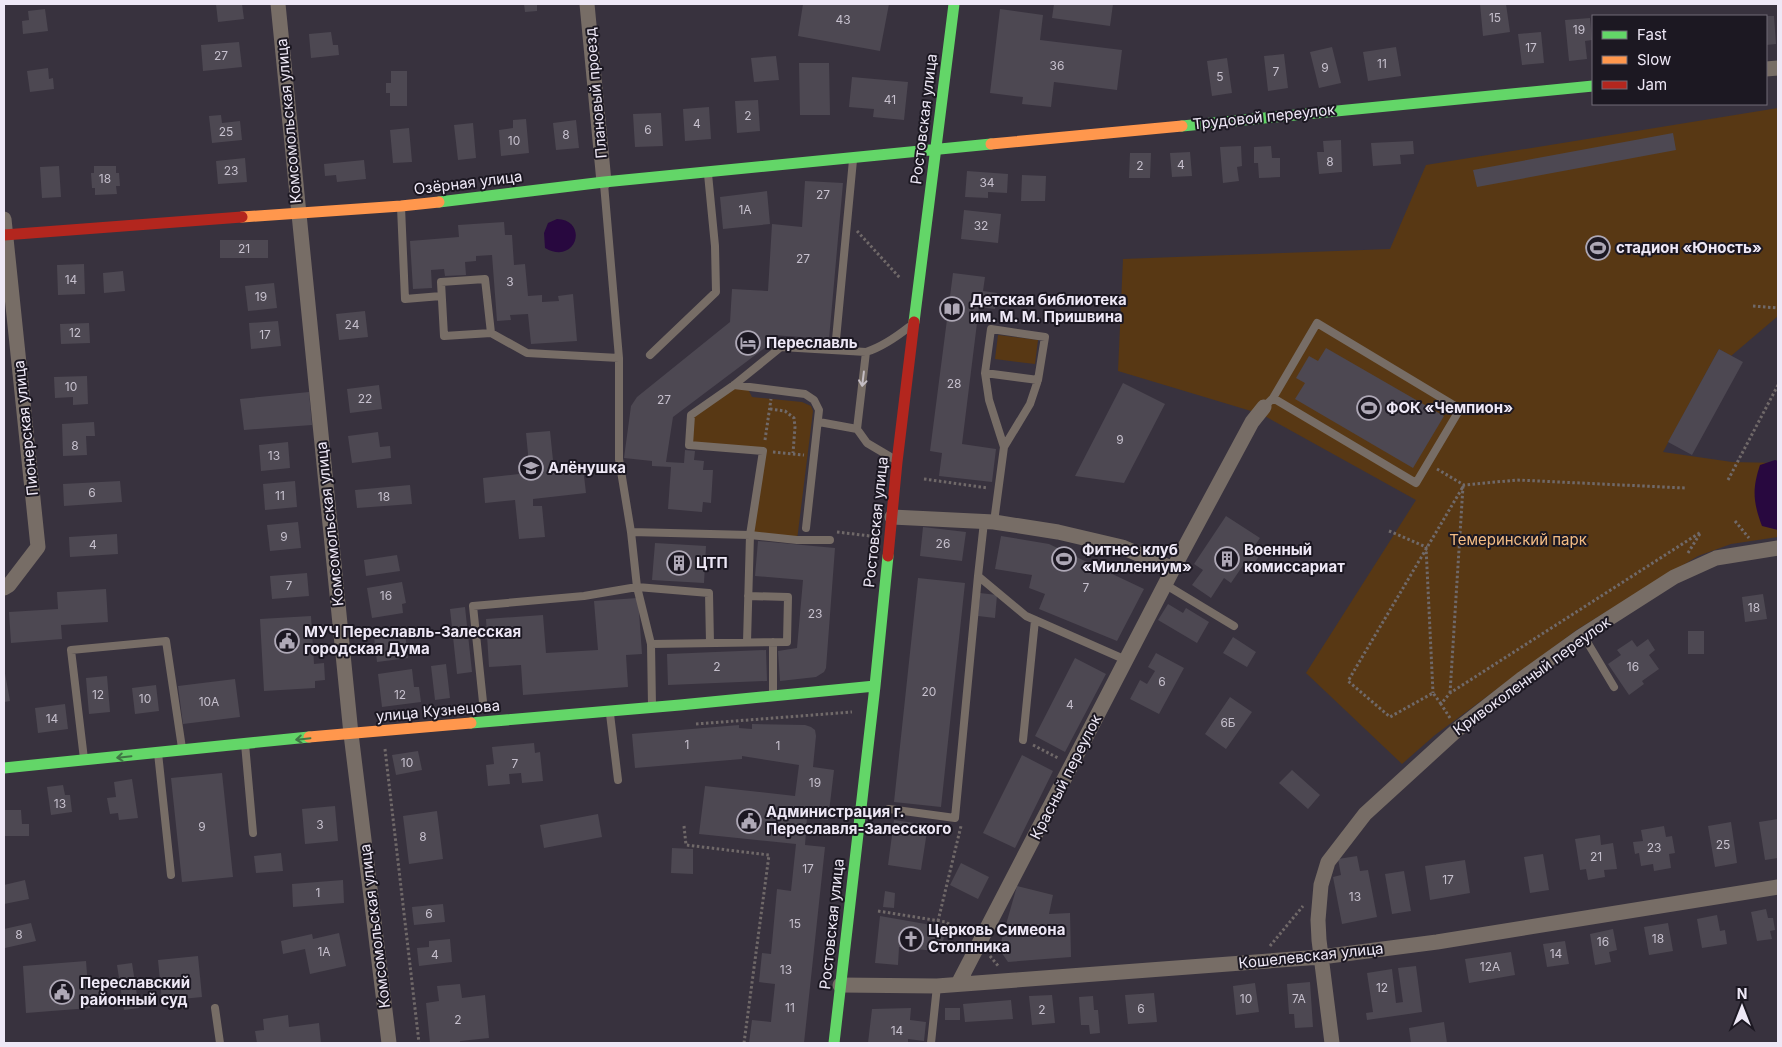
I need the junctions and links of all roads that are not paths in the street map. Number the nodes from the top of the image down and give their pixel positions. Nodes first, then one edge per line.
1 (278, 4) edge
2 (587, 4) edge
3 (954, 4) edge
4 (1592, 86) edge
5 (936, 149) junction
6 (854, 157) junction
7 (707, 172) junction
8 (604, 182) junction
9 (401, 206) junction
10 (298, 212) junction
11 (4, 219) edge
12 (5, 235) edge
13 (441, 296) junction
14 (914, 322) junction
15 (491, 333) junction
16 (834, 350) junction
17 (866, 352) junction
18 (650, 355) dead end
19 (619, 358) junction
20 (985, 373) junction
21 (1038, 380) junction
22 (734, 385) junction
23 (1268, 402) junction
24 (819, 422) junction
25 (857, 429) junction
26 (1004, 447) junction
27 (897, 462) junction
28 (892, 517) junction
29 (989, 522) junction
30 (806, 528) dead end
31 (631, 532) junction
32 (750, 535) junction
33 (830, 540) dead end
34 (1778, 548) edge
35 (1173, 569) junction
36 (978, 576) junction
37 (1166, 584) junction
38 (637, 587) junction
39 (4, 588) edge
40 (748, 596) junction
41 (1035, 620) junction
42 (1234, 626) dead end
43 (1583, 635) junction
44 (747, 642) junction
45 (773, 642) junction
46 (710, 643) junction
47 (651, 644) junction
48 (1126, 660) junction
49 (875, 686) junction
50 (1614, 687) dead end
51 (773, 696) junction
52 (483, 702) dead end
53 (652, 708) junction
54 (610, 712) junction
55 (351, 734) junction
56 (1023, 740) road end
57 (245, 744) junction
58 (182, 751) junction
59 (158, 753) junction
60 (84, 761) junction
61 (4, 768) edge
62 (618, 780) dead end
63 (889, 809) dead end
64 (253, 833) dead end
65 (171, 875) dead end
66 (1778, 887) edge
67 (1321, 957) junction
68 (958, 984) junction
69 (840, 986) junction
70 (937, 986) junction
71 (215, 1008) dead end
72 (220, 1043) edge
73 (389, 1043) edge
74 (834, 1043) edge
75 (932, 1043) edge
76 (1332, 1043) edge

1 - 10 street, Комсомольская улица
2 - 8 street, Плановый проезд
3 - 5 street, Ростовская улица
4 - 5 street, Трудовой переулок
5 - 6 street, Озёрная улица
5 - 14 street, Ростовская улица
6 - 7 street, Озёрная улица
6 - 16 lane
7 - 8 street, Озёрная улица
7 - 18 lane
8 - 9 street, Озёрная улица
8 - 19 lane
9 - 10 street, Озёрная улица
9 - 13 lane
10 - 12 street, Озёрная улица
10 - 55 street, Комсомольская улица
11 - 12 street, Пионерская улица
12 - 39 street, Пионерская улица
13 - 15 lane
13 - 15 lane
14 - 17 lane
14 - 27 street, Ростовская улица
15 - 19 lane
16 - 17 lane
16 - 22 lane
17 -> 25 lane
19 - 31 lane
20 - 21 lane
20 - 21 lane
20 - 26 lane
21 - 26 lane
22 - 24 lane
22 - 32 lane
23 - 23 lane
23 - 35 street, Красный переулок
24 - 25 lane
24 - 30 lane
25 - 27 lane
26 - 29 lane
27 - 28 street, Ростовская улица
28 - 29 street
28 - 49 street, Ростовская улица
29 - 35 street
29 - 36 lane
31 - 32 lane
31 - 38 lane
32 - 33 lane
32 - 40 lane
34 - 43 street, Кривоколенный переулок
35 - 37 street, Красный переулок
36 - 41 lane
36 - 63 lane
37 - 42 lane
37 - 48 street, Красный переулок
38 - 46 lane
38 - 47 lane
38 - 52 lane
40 - 44 lane
40 - 45 lane
41 - 48 lane
41 - 56 lane
43 - 50 lane
43 - 67 street, Кривоколенный переулок
44 - 45 lane
44 - 46 lane
45 - 51 lane
46 - 47 lane
47 - 53 lane
48 - 68 street, Красный переулок
49 - 51 street, улица Кузнецова
49 - 69 street, Ростовская улица
51 - 53 street, улица Кузнецова
53 - 54 street, улица Кузнецова
54 - 55 street, улица Кузнецова
54 - 62 lane
55 -> 57 street, улица Кузнецова
55 - 73 street, Комсомольская улица
57 - 58 street, улица Кузнецова
57 - 64 lane
58 - 59 street, улица Кузнецова
58 - 60 lane
59 -> 60 street, улица Кузнецова
59 - 65 lane
60 - 61 street, улица Кузнецова
66 - 67 street, Кошелевская улица
67 - 68 street, Кошелевская улица
67 - 76 street, Кривоколенный переулок
68 - 70 street, Кошелевская улица
69 - 70 street, Кошелевская улица
69 - 74 street, Ростовская улица
70 - 75 lane
71 - 72 lane

